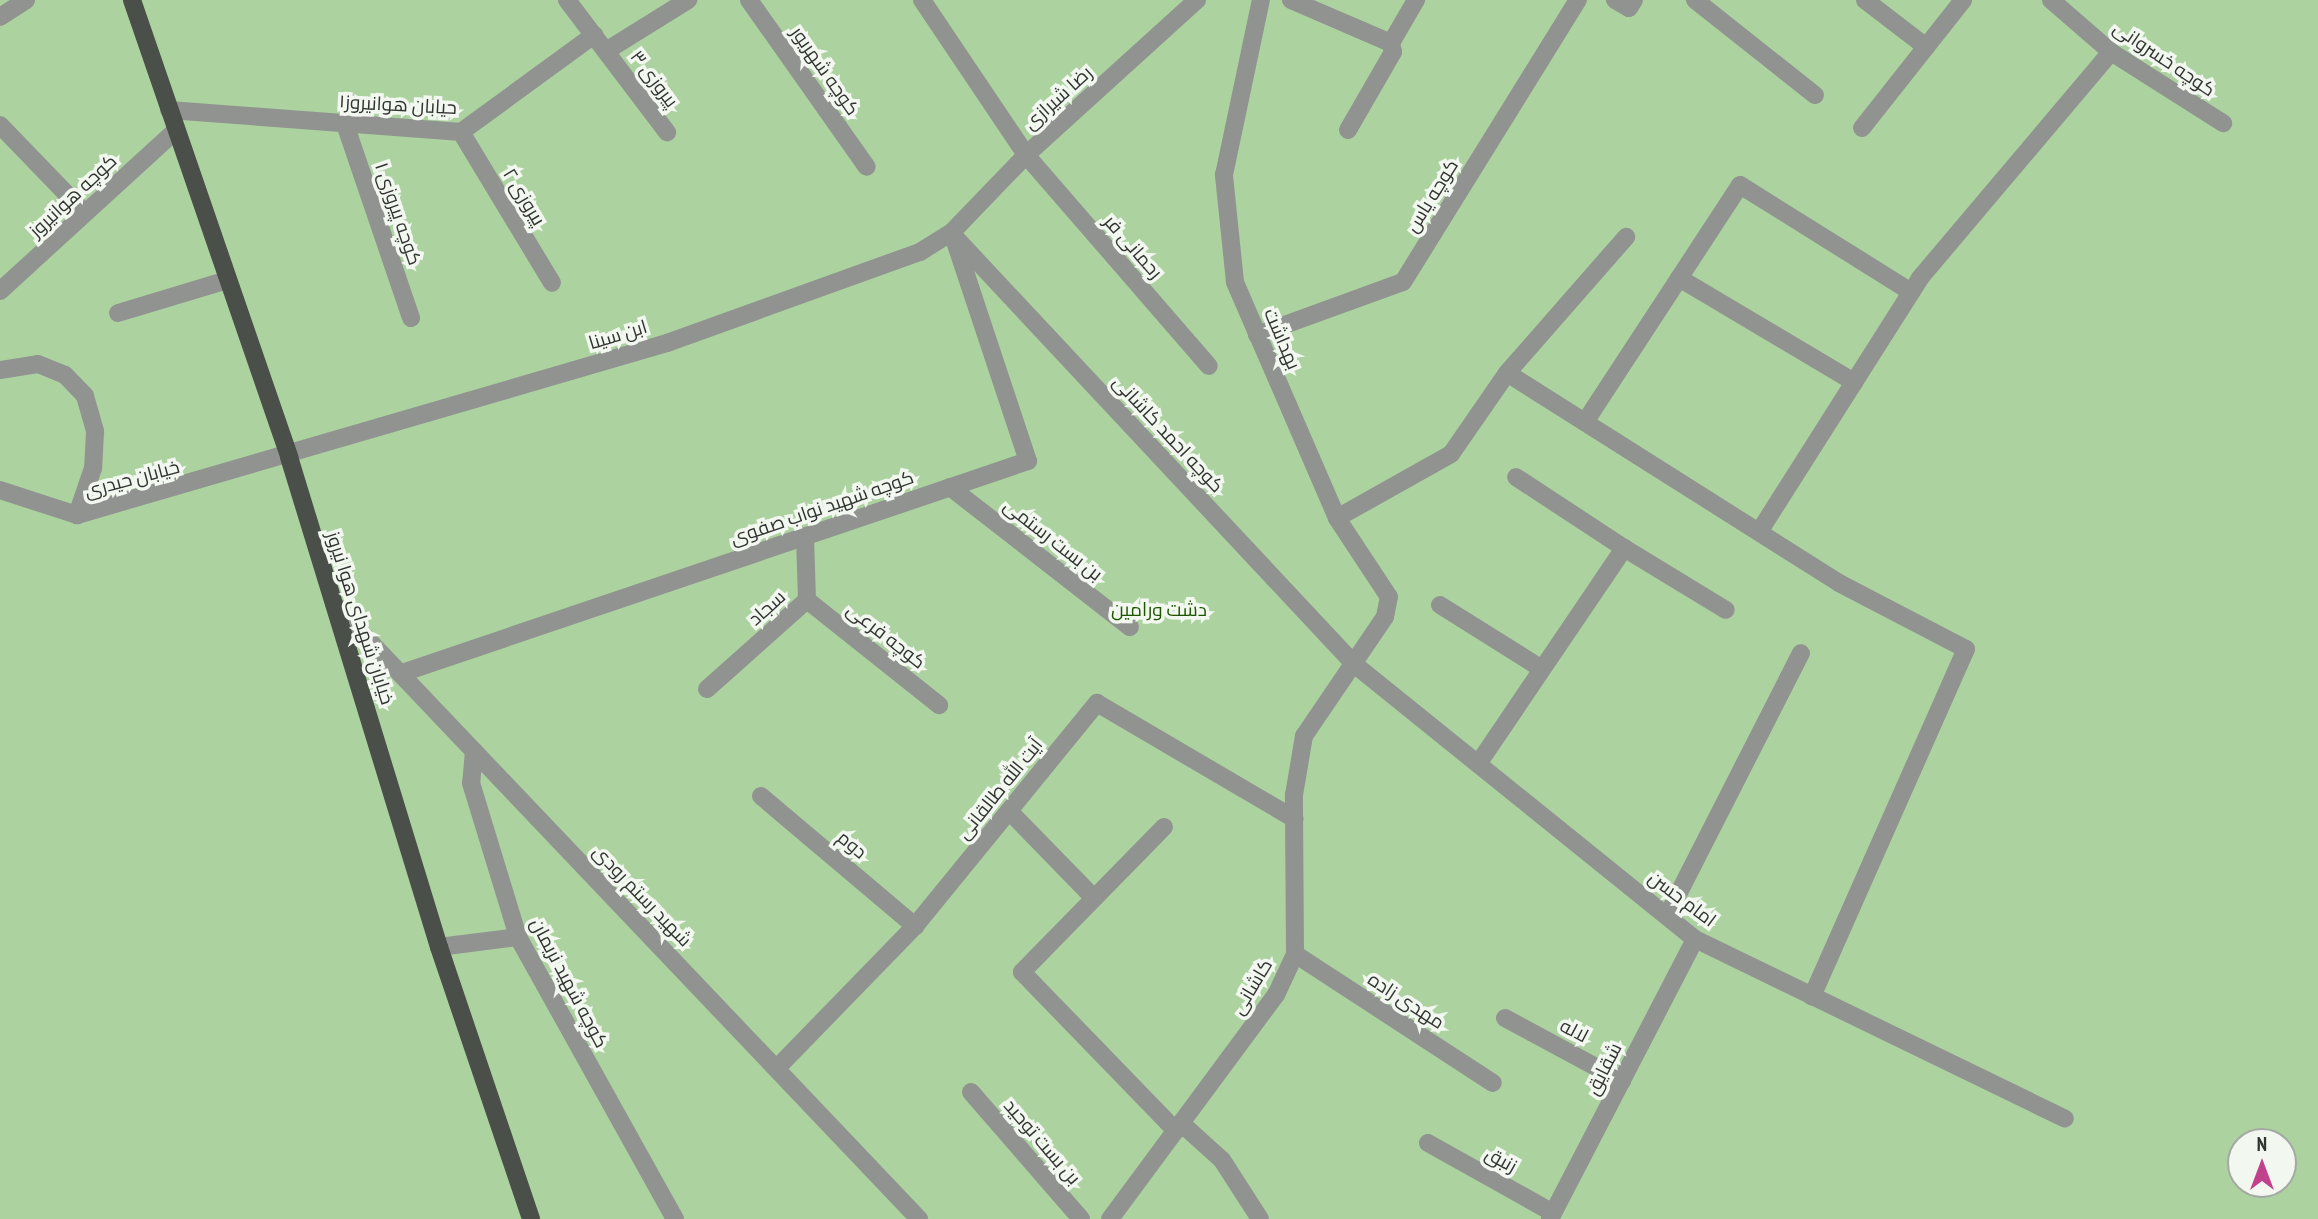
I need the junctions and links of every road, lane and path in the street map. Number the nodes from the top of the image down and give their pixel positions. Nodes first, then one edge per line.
1 (26, 0) edge
2 (132, 0) edge
3 (142, 0) edge
4 (567, 0) edge
5 (688, 0) edge
6 (749, 0) edge
7 (922, 0) edge
8 (1197, 0) edge
9 (1261, 0) edge
10 (1291, 0) edge
11 (1416, 0) edge
12 (1578, 0) edge
13 (1615, 0) edge
14 (1634, 0) edge
15 (1695, 0) edge
16 (1865, 0) edge
17 (1963, 0) edge
18 (2058, 2) edge
19 (0, 17) edge
20 (143, 32) junction
21 (594, 35) junction
22 (1391, 43) junction
23 (1926, 47) junction
24 (606, 51) junction
25 (2111, 52) junction
26 (1815, 95) dead end
27 (169, 110) junction
28 (2223, 123) dead end
29 (345, 124) junction
30 (0, 125) edge
31 (1862, 128) dead end
32 (1349, 130) dead end
33 (175, 131) junction
34 (461, 132) junction
35 (667, 132) dead end
36 (1027, 155) junction
37 (867, 167) dead end
38 (85, 213) junction
39 (951, 233) junction
40 (1626, 237) dead end
41 (1679, 278) junction
42 (227, 280) junction
43 (552, 283) dead end
44 (0, 291) edge
45 (1911, 292) junction
46 (118, 313) dead end
47 (411, 318) dead end
48 (1257, 335) junction
49 (1209, 366) dead end
50 (0, 370) edge
51 (1507, 373) junction
52 (1854, 382) junction
53 (1585, 422) junction
54 (289, 457) junction
55 (1516, 477) dead end
56 (950, 487) junction
57 (0, 490) edge
58 (77, 515) junction
59 (1337, 519) junction
60 (1759, 532) junction
61 (805, 536) junction
62 (1624, 548) junction
63 (807, 600) junction
64 (334, 604) junction
65 (1440, 605) dead end
66 (1726, 610) dead end
67 (1130, 627) dead end
68 (1801, 653) dead end
69 (1354, 664) junction
70 (1542, 669) junction
71 (402, 673) junction
72 (707, 690) dead end
73 (939, 705) dead end
74 (474, 751) junction
75 (1478, 764) junction
76 (761, 796) dead end
77 (1009, 811) junction
78 (1294, 819) junction
79 (1164, 827) dead end
80 (1093, 897) junction
81 (1667, 916) junction
82 (915, 926) junction
83 (517, 937) junction
84 (1695, 939) junction
85 (439, 947) junction
86 (1295, 954) junction
87 (1812, 996) junction
88 (1505, 1018) dead end
89 (777, 1068) junction
90 (1622, 1081) junction
91 (1493, 1083) dead end
92 (971, 1092) dead end
93 (2064, 1119) dead end
94 (1179, 1127) junction
95 (1428, 1143) dead end
96 (1552, 1216) edge
97 (531, 1219) edge
98 (675, 1219) edge
99 (919, 1219) edge
100 (1081, 1219) edge
101 (1110, 1219) edge
102 (1260, 1219) edge

1 - 19 street
2 - 20 main road, خیابان شهدای هوا نیروز
3 - 20 main road, خیابان شهدای هوا نیروز
4 - 21 street, پیروزی ۳
5 - 24 street
6 - 37 street, کوچه شهریور
7 - 36 street, رحمانی فر
8 - 36 street, رضا شیرازی
9 - 48 street, بهداشت
10 - 22 street
11 - 22 street
12 - 48 street, کوچه یاس
13 - 14 street
15 - 26 street
16 - 23 street
17 - 23 street
18 - 25 street, کوچه خسروانی
20 - 27 main road, خیابان شهدای هوا نیروز
21 - 24 street, پیروزی ۳
21 - 34 street, حیابان هوانیروز۱
22 - 32 street
23 - 31 street
24 - 35 street, پیروزی ۳
25 - 28 street, کوچه خسروانی
25 - 45 street
27 - 29 street, حیابان هوانیروز۱
27 - 33 main road, خیابان شهدای هوا نیروز
29 - 34 street, حیابان هوانیروز۱
29 - 47 street, کوچه پیروزی ۱
30 - 38 street
33 - 38 street, کوچه هوانیروز
33 - 42 main road, خیابان شهدای هوا نیروز
34 - 43 street, پیروزی ۲
36 - 39 street, رضا شیرازی
36 - 49 street, رحمانی فر
38 - 44 street, کوچه هوانیروز
39 - 54 street, ابن سینا
39 - 56 street, کوچه شهید نواب صفوی
39 - 69 street, کوچه احمد کاشانی
40 - 51 street
41 - 45 street
41 - 52 street
41 - 53 street
42 - 46 street
42 - 54 main road, خیابان شهدای هوا نیروز
45 - 52 street
48 - 59 street, بهداشت
50 - 58 street, خیابان حیدری
51 - 53 street
51 - 59 street
52 - 60 street
53 - 60 street
54 - 58 street, خیابان حیدری
54 - 64 main road, خیابان شهدای هوا نیروز
55 - 62 street
56 - 61 street, کوچه شهید نواب صفوی
56 - 67 street, بن بست رستمی
57 - 58 street
59 - 69 street, بهداشت
60 - 87 street
61 - 63 street, سجاد
61 - 71 street, کوچه شهید نواب صفوی
62 - 66 street
62 - 70 street
63 - 72 street, سجاد
63 - 73 street, کوچه فرعی
64 - 71 street, شهید رستم رودی
64 - 85 main road, خیابان شهدای هوا نیروز
65 - 70 street
68 - 81 street
69 - 75 street, امام حسن
69 - 78 street, کاشانی
70 - 75 street
71 - 74 street, شهید رستم رودی
74 - 83 street, کوچه شهید نریمان
74 - 89 street, شهید رستم رودی
75 - 81 street, امام حسن
76 - 82 street, دوم
77 - 78 street, آیت الله طالقانی
77 - 80 street
77 - 82 street, آیت الله طالقانی
78 - 86 street, کاشانی
79 - 80 street
80 - 94 street
81 - 84 street, امام حسن
82 - 89 street, آیت الله طالقانی
83 - 85 street
83 - 98 street, کوچه شهید نریمان
84 - 87 street, امام حسن
84 - 90 street, شقایق
85 - 97 main road, خیابان شهدای هوا نیروز
86 - 91 street, مهدی زاده
86 - 94 street, کاشانی
87 - 93 street, امام حسن
88 - 90 street, لاله
89 - 99 street, شهید رستم رودی
90 - 96 street, شقایق
92 - 100 street, بن بست توحید
94 - 101 street, کاشانی
94 - 102 street
95 - 96 street, زنبق

